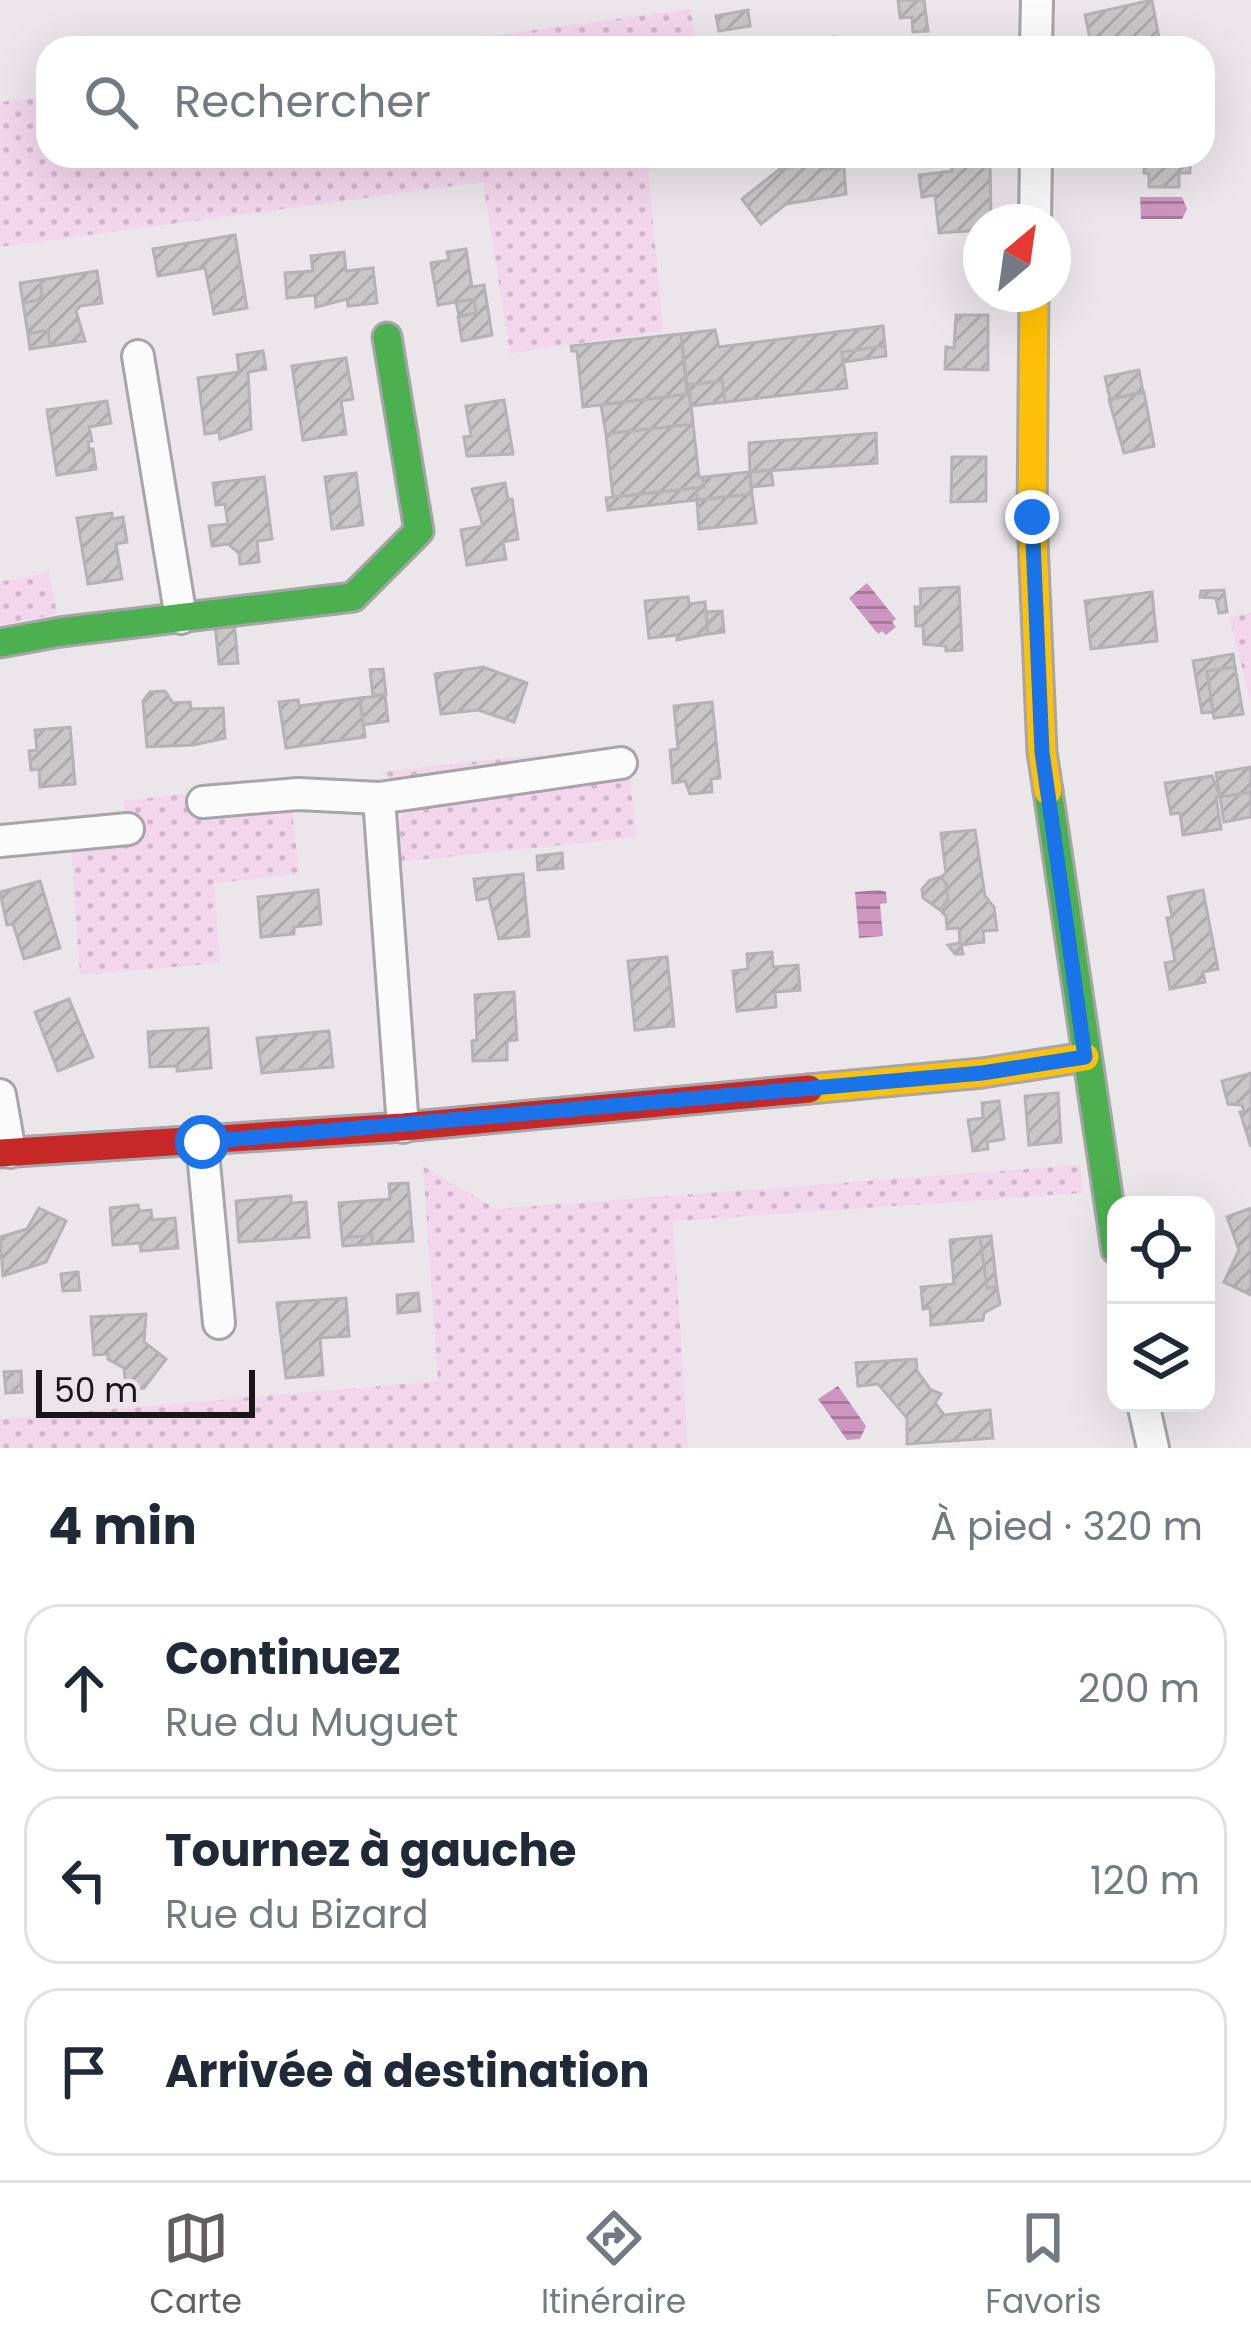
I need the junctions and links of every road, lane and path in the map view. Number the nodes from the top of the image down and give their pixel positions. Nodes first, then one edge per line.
1 (1037, 0) edge
2 (1036, 36) edge
3 (1036, 168) edge
4 (1035, 204) edge
5 (1034, 312) edge
6 (387, 338) dead end
7 (139, 356) dead end
8 (181, 618) junction
9 (0, 643) edge
10 (621, 763) dead end
11 (380, 798) junction
12 (202, 802) dead end
13 (128, 829) dead end
14 (0, 841) edge
15 (1085, 1057) junction
16 (0, 1095) edge
17 (403, 1127) junction
18 (202, 1142) junction
19 (5, 1153) edge
20 (1107, 1196) edge
21 (219, 1323) dead end
22 (1145, 1412) edge
23 (1153, 1448) edge

1 - 2 street
3 - 4 street
5 - 15 street
6 - 8 street
7 - 8 street
8 - 9 street
10 - 11 street
11 - 12 street
11 - 17 street
13 - 14 street
15 - 17 street
15 - 20 street
16 - 19 street
17 - 18 street
18 - 19 street
18 - 21 street
22 - 23 street

